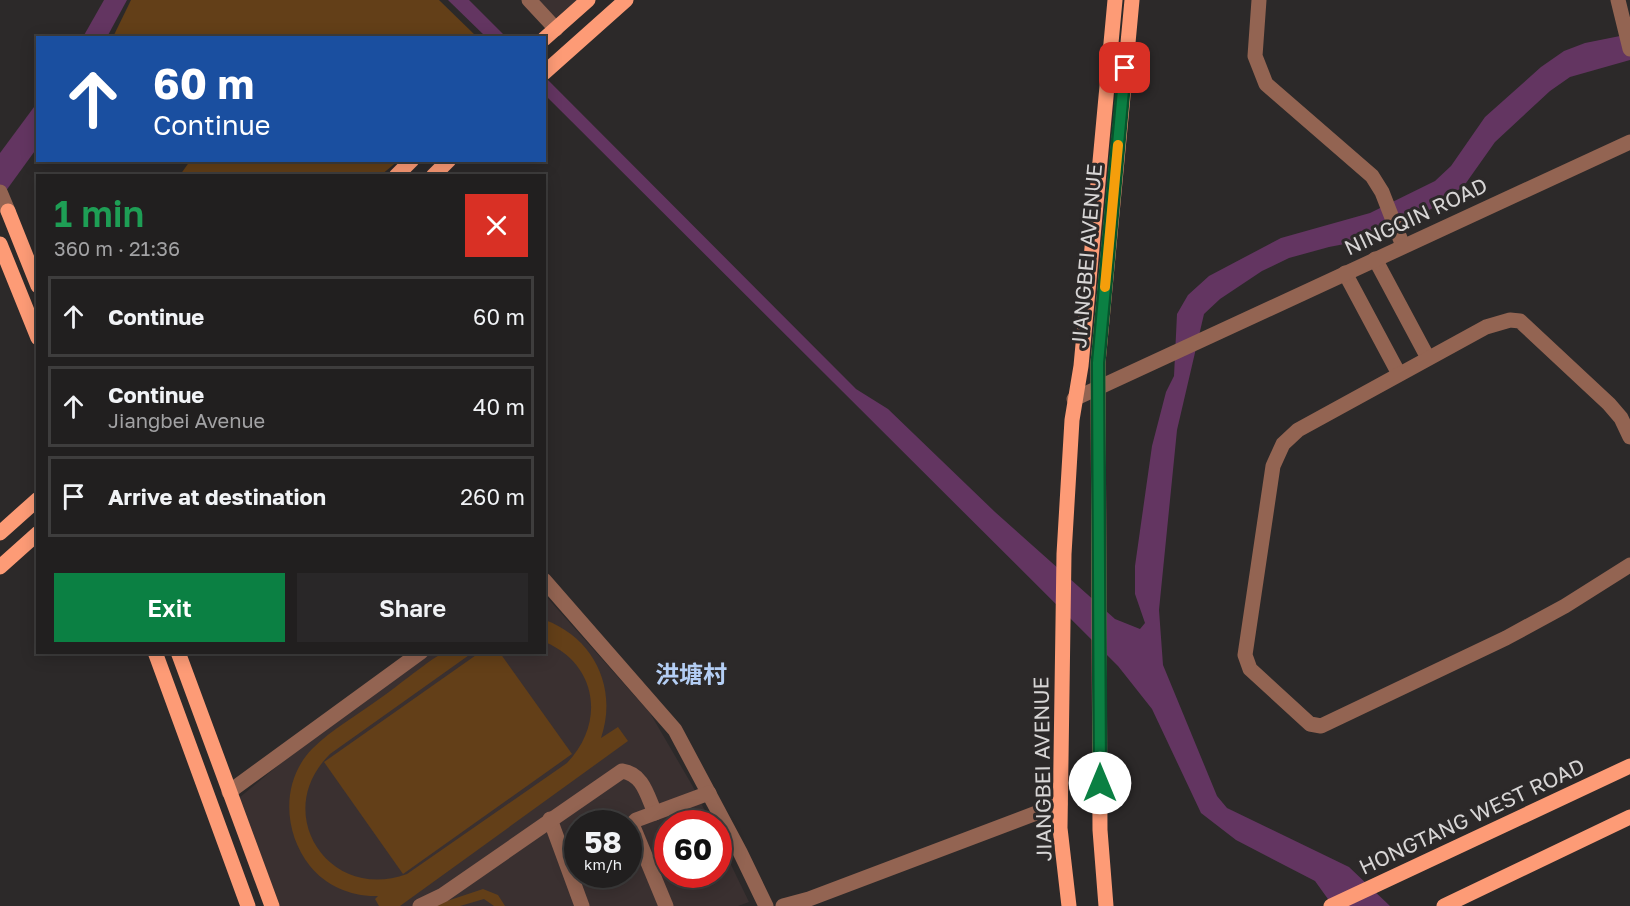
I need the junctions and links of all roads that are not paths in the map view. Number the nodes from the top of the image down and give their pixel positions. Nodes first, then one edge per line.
1 (529, 0) edge
2 (588, 0) edge
3 (626, 0) edge
4 (1115, 0) edge
5 (1132, 0) edge
6 (1259, 0) edge
7 (1618, 0) edge
8 (556, 29) junction
9 (546, 37) edge
10 (1630, 49) edge
11 (548, 70) edge
12 (1630, 142) edge
13 (410, 162) edge
14 (447, 162) edge
15 (398, 174) edge
16 (435, 174) edge
17 (0, 192) edge
18 (8, 211) joint
19 (0, 244) edge
20 (1404, 246) junction
21 (1375, 260) junction
22 (1346, 273) junction
23 (36, 281) edge
24 (36, 333) edge
25 (1428, 358) junction
26 (1399, 374) junction
27 (1098, 387) junction
28 (1074, 399) junction
29 (1630, 437) edge
30 (36, 501) edge
31 (0, 533) edge
32 (36, 535) edge
33 (1630, 565) edge
34 (0, 567) edge
35 (546, 582) edge
36 (156, 654) edge
37 (179, 654) edge
38 (418, 654) edge
39 (1630, 766) edge
40 (230, 792) junction
41 (709, 793) junction
42 (1060, 804) junction
43 (655, 810) edge
44 (664, 810) edge
45 (654, 814) edge
46 (1630, 817) edge
47 (550, 819) junction
48 (654, 877) edge
49 (659, 888) edge
50 (248, 906) edge
51 (272, 906) edge
52 (420, 906) edge
53 (582, 906) edge
54 (666, 906) edge
55 (766, 906) edge
56 (783, 906) edge
57 (1069, 906) edge
58 (1106, 906) edge
59 (1331, 906) edge
60 (1444, 906) edge

1 - 8 street
2 - 8 main road
3 - 11 main road
4 - 28 main road, JIANGBEI AVENUE
5 - 27 main road, JIANGBEI AVENUE
6 - 20 street
7 - 10 street
8 - 9 main road
12 - 20 street, NINGQIN ROAD
13 - 15 main road
14 - 16 main road
17 - 18 street
18 - 23 main road
19 - 24 main road
20 - 21 street, NINGQIN ROAD
21 - 22 street, NINGQIN ROAD
21 - 25 street
22 - 26 street
22 - 27 street, NINGQIN ROAD
25 - 26 street
25 - 29 street
26 - 33 street
27 - 28 street, NINGQIN ROAD
27 - 58 main road, JIANGBEI AVENUE
28 - 42 main road, JIANGBEI AVENUE
30 - 31 main road
32 - 34 main road
35 - 41 street
36 - 50 main road
37 - 40 main road
38 - 40 street
39 - 59 main road, HONGTANG WEST ROAD
40 - 51 main road
41 - 44 street
41 - 55 street
42 - 56 street
42 - 57 main road, JIANGBEI AVENUE
43 - 47 street
45 - 48 street
46 - 60 main road
47 - 52 street
47 - 53 street
49 - 54 street

